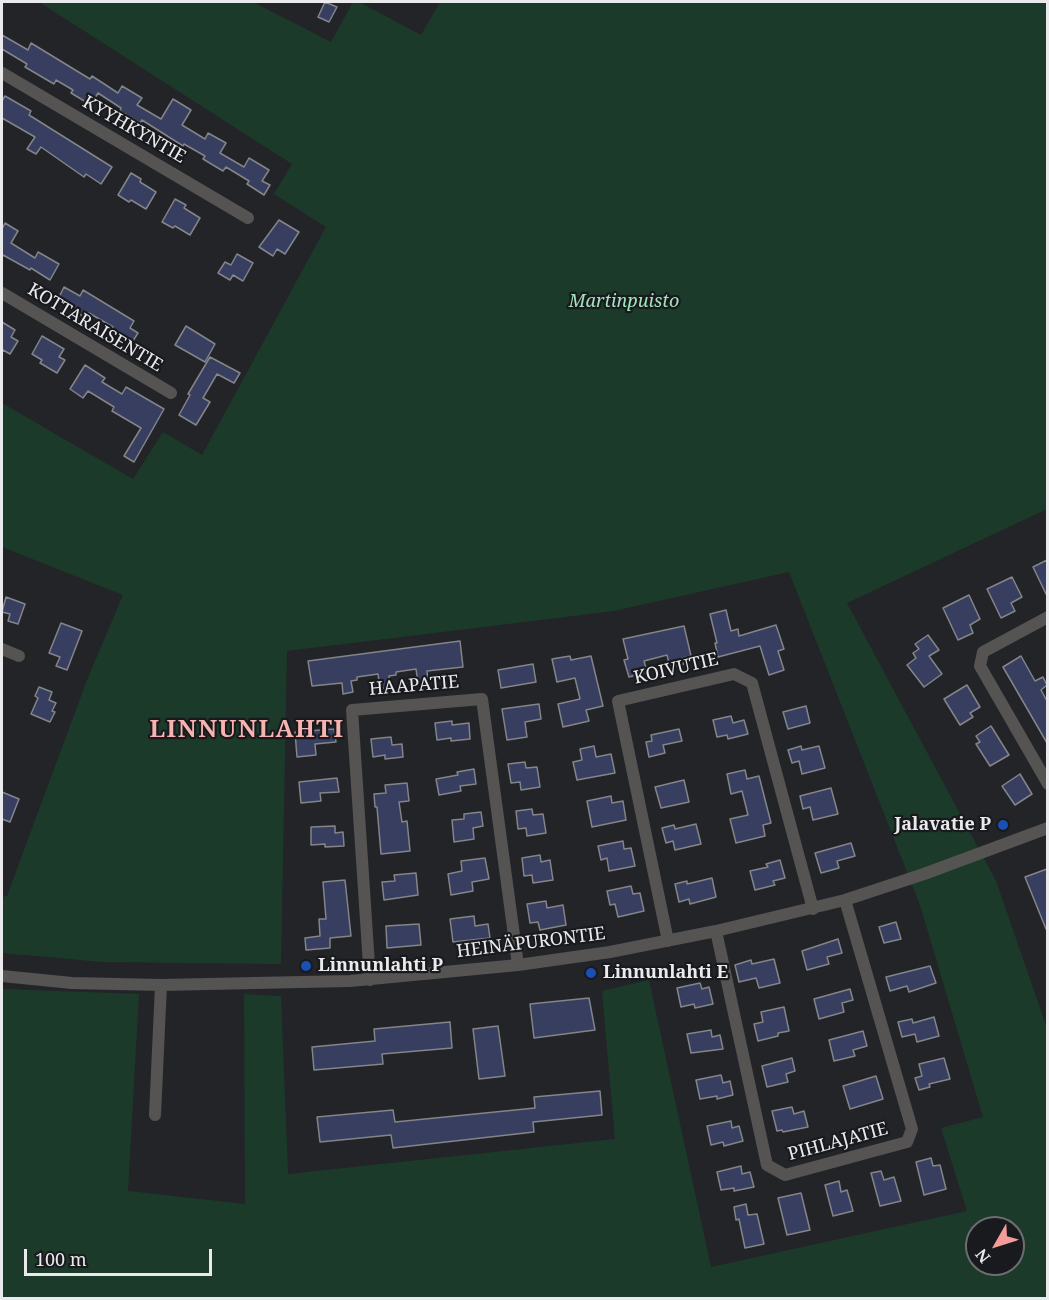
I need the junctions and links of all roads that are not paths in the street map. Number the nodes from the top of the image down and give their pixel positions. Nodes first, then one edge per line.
1 (2, 73) edge
2 (248, 218) dead end
3 (2, 293) edge
4 (171, 393) dead end
5 (1047, 617) edge
6 (2, 649) edge
7 (19, 656) dead end
8 (1047, 784) edge
9 (1047, 828) edge
10 (845, 900) junction
11 (813, 909) junction
12 (716, 931) junction
13 (668, 941) junction
14 (518, 965) junction
15 (2, 976) edge
16 (370, 980) junction
17 (160, 985) junction
18 (155, 1115) dead end

1 - 2 street, KYYHKYNTIE
3 - 4 street, KOTTARAISENTIE
5 - 8 street
6 - 7 street
9 - 10 street, HEINÄPURONTIE
10 - 11 street, HEINÄPURONTIE
10 - 12 street, PIHLAJATIE
11 - 12 street, HEINÄPURONTIE
11 - 13 street, KOIVUTIE
12 - 13 street, HEINÄPURONTIE
13 - 14 street, HEINÄPURONTIE
14 - 16 street, HEINÄPURONTIE
14 - 16 street, HAAPATIE
15 - 17 street, HEINÄPURONTIE
16 - 17 street, HEINÄPURONTIE
17 - 18 street

